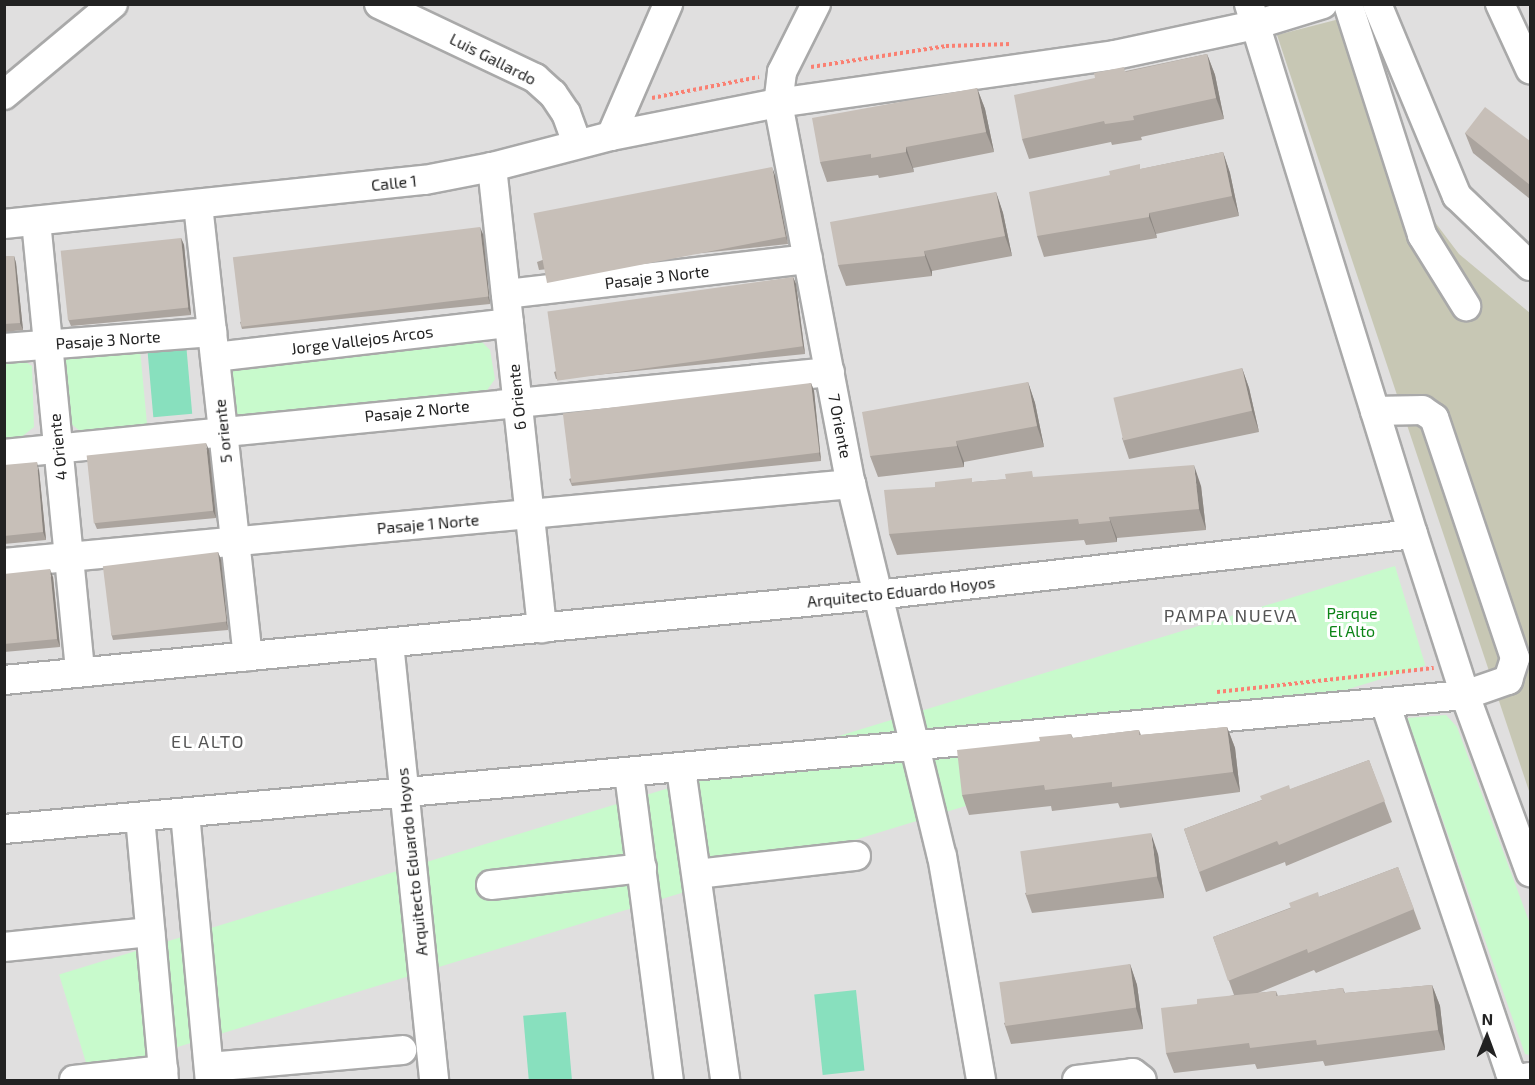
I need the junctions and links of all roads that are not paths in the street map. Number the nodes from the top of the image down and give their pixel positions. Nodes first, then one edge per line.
1 (113, 4) edge
2 (379, 4) edge
3 (668, 4) edge
4 (816, 4) edge
5 (1348, 4) edge
6 (1377, 4) edge
7 (1500, 4) edge
8 (1316, 5) edge
9 (1252, 15) edge
10 (1530, 69) edge
11 (4, 95) edge
12 (778, 103) junction
13 (610, 136) junction
14 (577, 144) junction
15 (492, 167) junction
16 (198, 205) junction
17 (36, 221) junction
18 (4, 224) edge
19 (808, 259) junction
20 (1530, 266) edge
21 (506, 294) junction
22 (1466, 306) dead end
23 (509, 323) junction
24 (48, 344) junction
25 (213, 344) junction
26 (4, 348) edge
27 (830, 372) junction
28 (517, 401) junction
29 (1375, 411) junction
30 (223, 431) junction
31 (58, 448) junction
32 (4, 453) edge
33 (851, 484) junction
34 (530, 514) junction
35 (1413, 534) junction
36 (235, 542) junction
37 (68, 557) junction
38 (4, 563) edge
39 (877, 595) junction
40 (542, 628) junction
41 (389, 643) junction
42 (248, 656) junction
43 (80, 672) junction
44 (4, 680) edge
45 (1465, 695) junction
46 (1385, 703) junction
47 (916, 746) junction
48 (681, 769) junction
49 (629, 774) junction
50 (405, 793) junction
51 (185, 813) junction
52 (140, 817) junction
53 (4, 829) edge
54 (856, 856) dead end
55 (642, 868) junction
56 (697, 873) junction
57 (1530, 873) edge
58 (491, 885) dead end
59 (150, 932) junction
60 (4, 947) edge
61 (402, 1050) dead end
62 (209, 1074) edge
63 (164, 1075) edge
64 (1530, 1077) edge
65 (74, 1080) edge
66 (434, 1080) edge
67 (669, 1080) edge
68 (724, 1080) edge
69 (981, 1080) edge
70 (1077, 1080) edge
71 (1142, 1080) edge

1 - 11 street
2 - 14 street, Luis Gallardo
3 - 13 street
4 - 12 street, 7 Oriente
5 - 22 street
6 - 20 street
7 - 10 street
8 - 9 street, Calle 1
9 - 12 street, Calle 1
9 - 29 street
12 - 13 street, Calle 1
12 - 19 street, 7 Oriente
13 - 14 street, Calle 1
14 - 15 street, Calle 1
15 - 16 street, Calle 1
15 - 21 street, 6 Oriente
16 - 17 street, Calle 1
16 - 25 street, 5 oriente
17 - 18 street, Calle 1
17 - 24 street, 4 Oriente
19 - 21 street, Pasaje 3 Norte
19 - 27 street, 7 Oriente
21 - 23 street, 6 Oriente
23 - 25 street, Jorge Vallejos Arcos
23 - 28 street, 6 Oriente
24 - 25 street, Pasaje 3 Norte
24 - 26 street, Pasaje 3 Norte
24 - 31 street, 4 Oriente
25 - 30 street, 5 oriente
27 - 28 street, Pasaje 2 Norte
27 - 33 street, 7 Oriente
28 - 30 street, Pasaje 2 Norte
28 - 34 street, 6 Oriente
29 - 35 street
29 - 45 street
30 - 31 street, Pasaje 2 Norte
30 - 36 street, 5 oriente
31 - 32 street, Pasaje 2 Norte
31 - 37 street, 4 Oriente
33 - 34 street, Pasaje 1 Norte
33 - 39 street, 7 Oriente
34 - 36 street, Pasaje 1 Norte
34 - 40 street, 6 Oriente
35 - 39 street, Arquitecto Eduardo Hoyos
35 - 45 street
36 - 37 street, Pasaje 1 Norte
36 - 42 street, 5 oriente
37 - 38 street, Pasaje 1 Norte
37 - 43 street, 4 Oriente
39 - 40 street, Arquitecto Eduardo Hoyos
39 - 47 street, 7 Oriente
40 - 41 street, Arquitecto Eduardo Hoyos
41 - 42 street, Arquitecto Eduardo Hoyos
41 - 50 street, Arquitecto Eduardo Hoyos
42 - 43 street, Arquitecto Eduardo Hoyos
43 - 44 street, Arquitecto Eduardo Hoyos
45 - 46 street
45 - 57 street
46 - 47 street
46 - 64 street
47 - 48 street
47 - 69 street, 7 Oriente
48 - 49 street
48 - 56 street
49 - 50 street
49 - 55 street
50 - 51 street
50 - 66 street, Arquitecto Eduardo Hoyos
51 - 52 street
51 - 62 street
52 - 53 street
52 - 59 street
54 - 56 street
55 - 58 street
55 - 67 street
56 - 68 street
59 - 60 street
59 - 63 street
61 - 62 street
63 - 65 street
70 - 71 street

